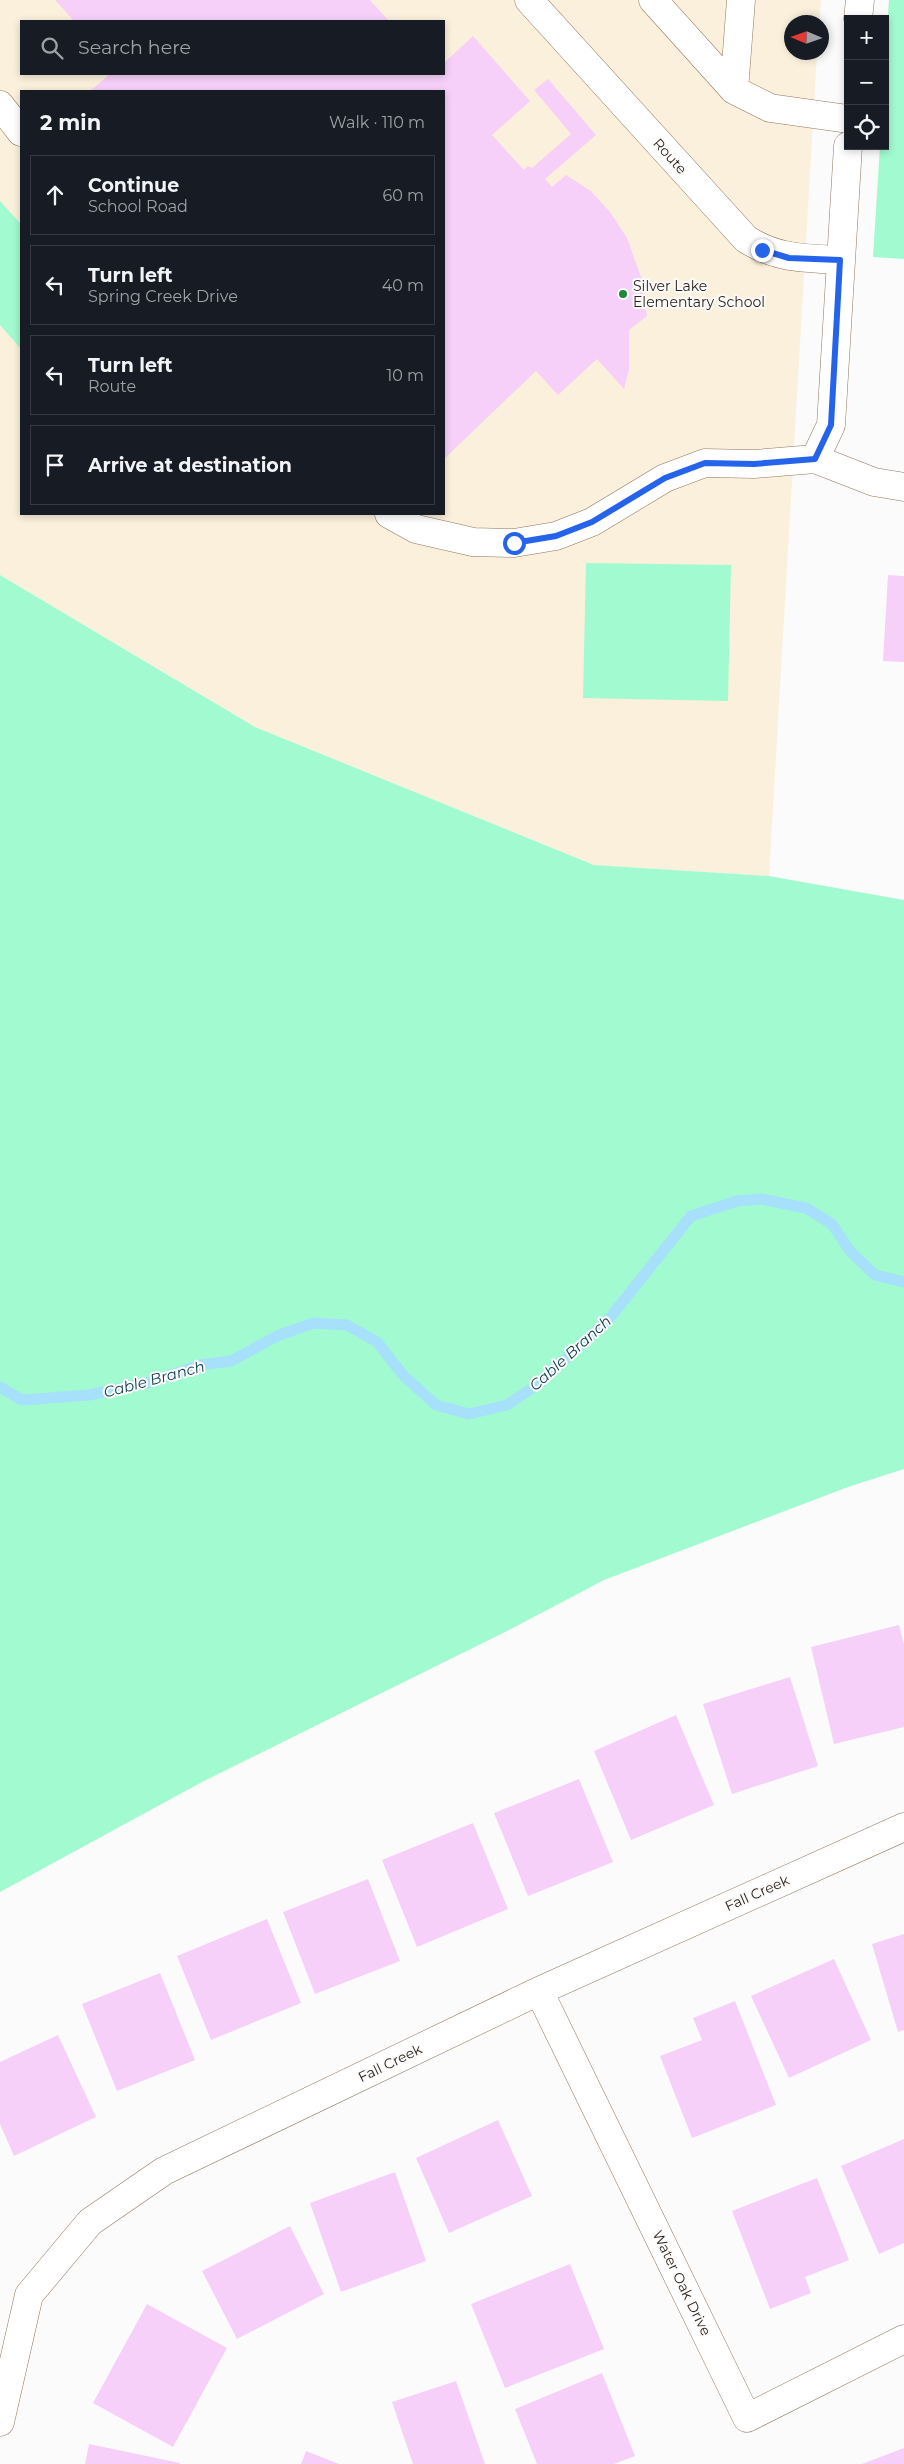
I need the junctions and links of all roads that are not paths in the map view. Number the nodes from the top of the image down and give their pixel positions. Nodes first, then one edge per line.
1 (529, 0) edge
2 (653, 0) edge
3 (741, 0) edge
4 (860, 0) edge
5 (858, 15) edge
6 (734, 90) junction
7 (0, 105) edge
8 (844, 118) edge
9 (20, 131) edge
10 (848, 150) edge
11 (840, 260) junction
12 (815, 459) junction
13 (904, 487) edge
14 (391, 515) edge
15 (904, 1827) edge
16 (539, 1991) junction
17 (904, 2339) edge
18 (0, 2422) edge

1 - 11 street, Route
2 - 6 street
3 - 6 street
4 - 5 street
6 - 8 street
7 - 9 street
10 - 11 street
11 - 12 street
12 - 13 street
12 - 14 street
15 - 16 street, Fall Creek
16 - 17 street, Water Oak Drive
16 - 18 street, Fall Creek

